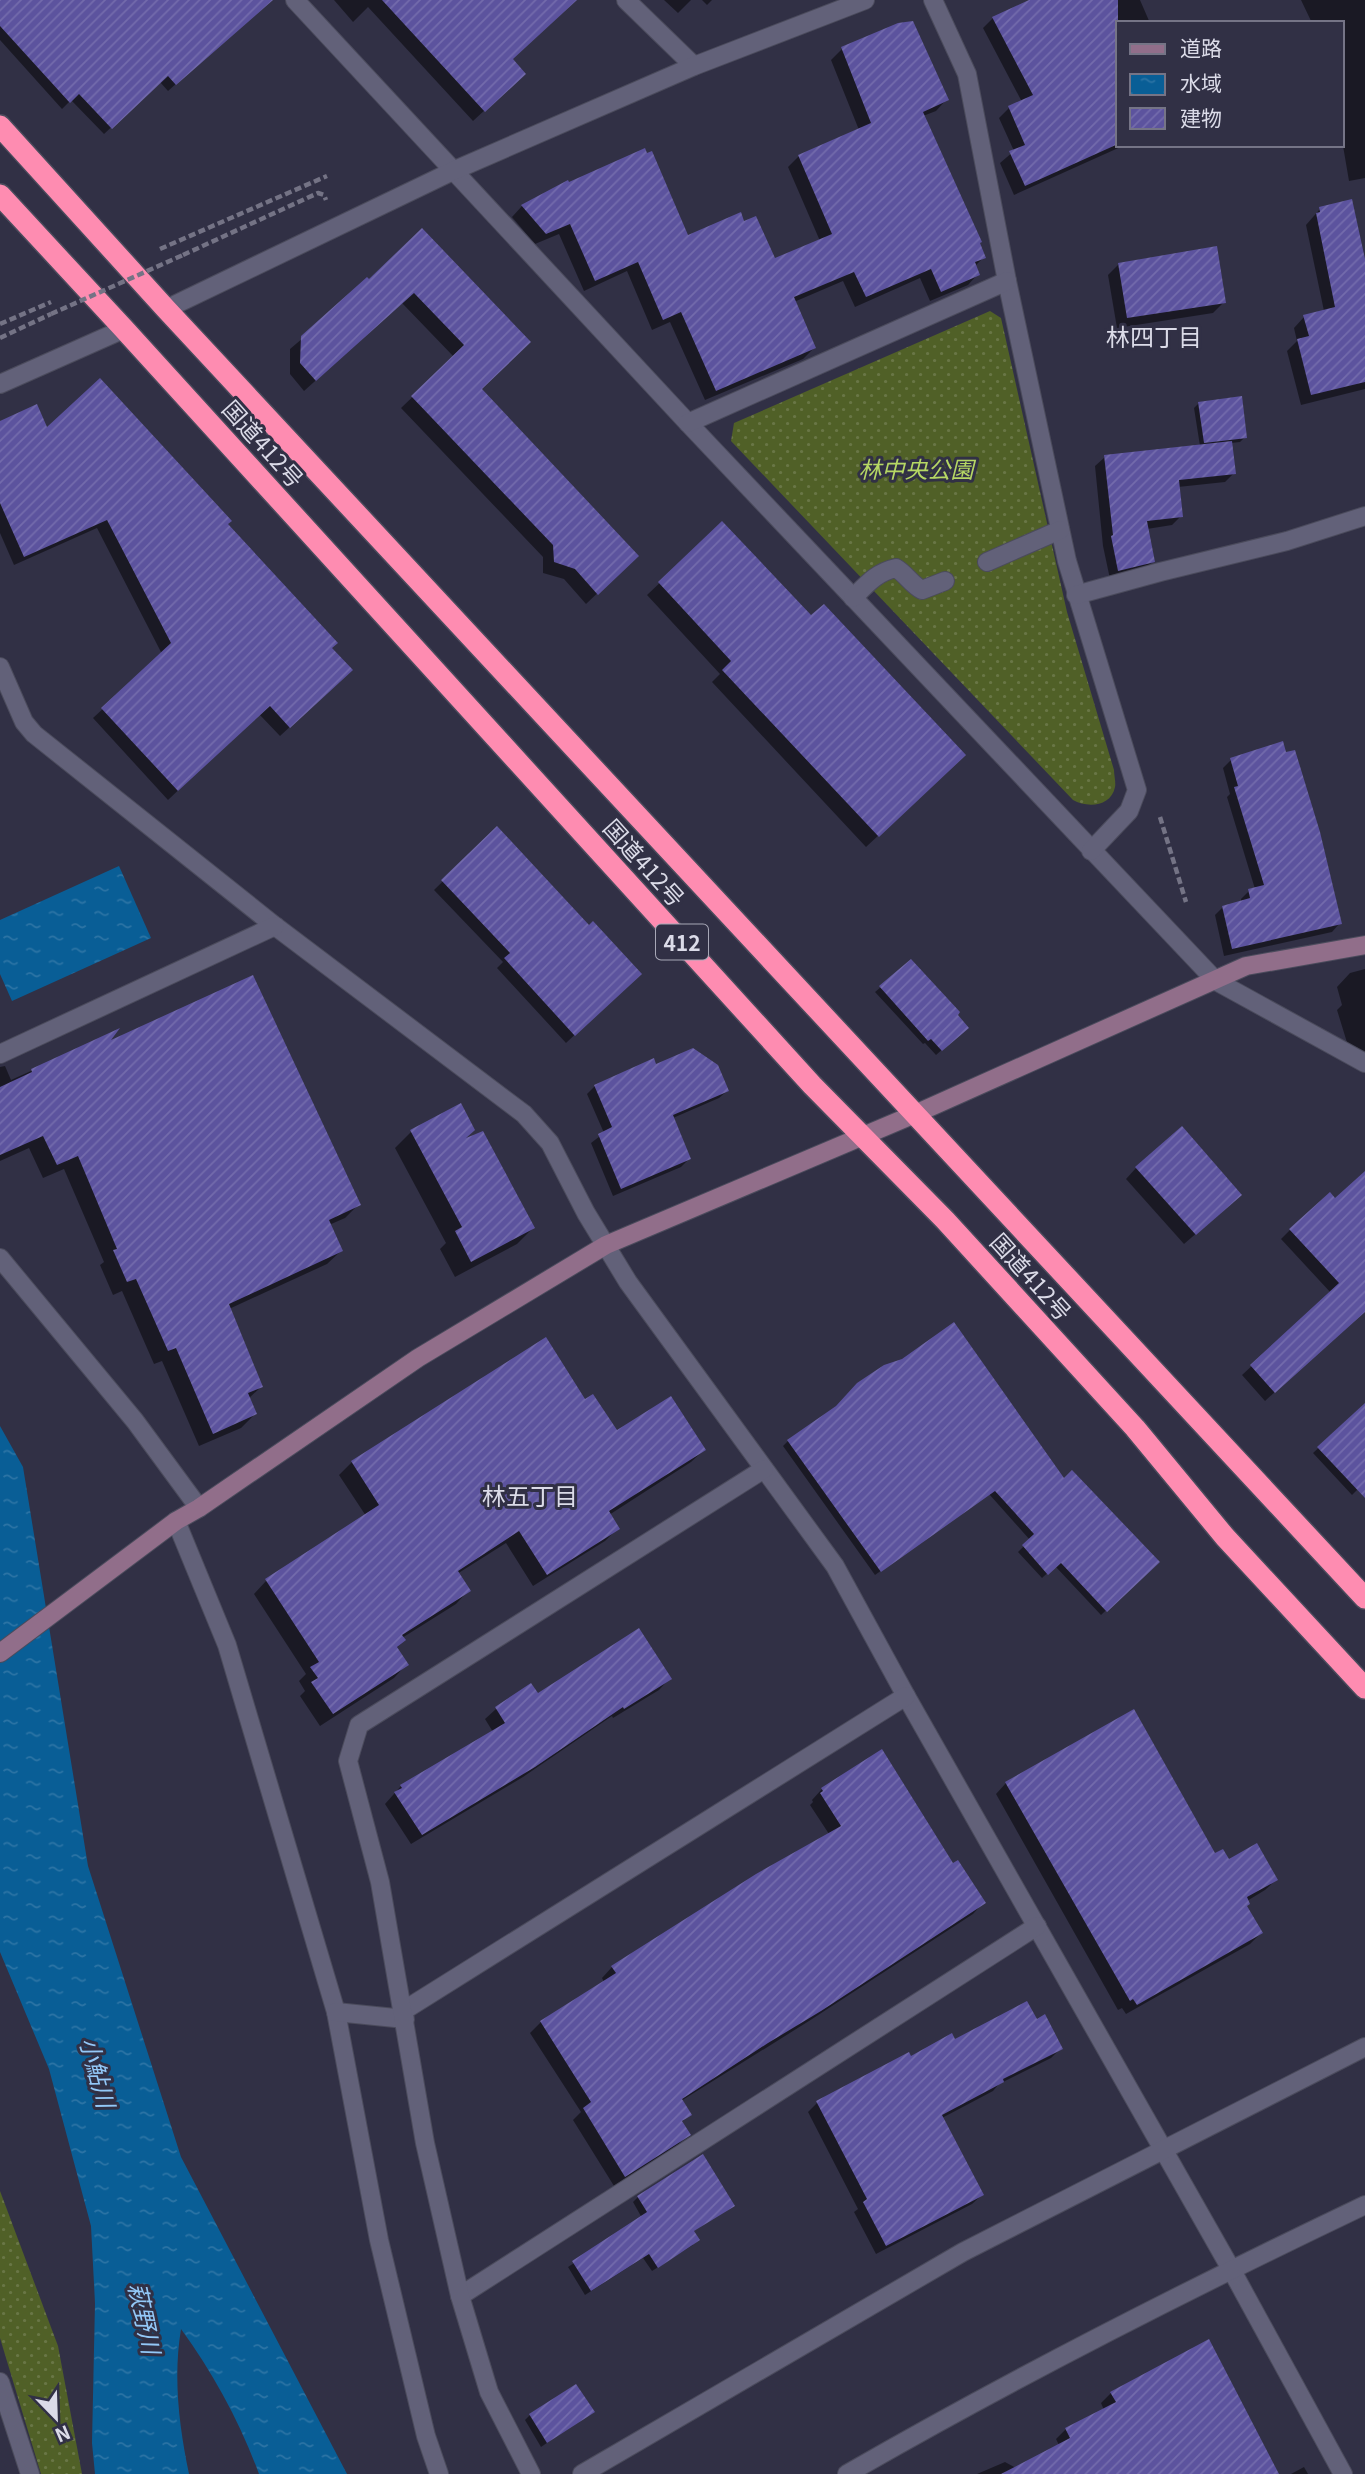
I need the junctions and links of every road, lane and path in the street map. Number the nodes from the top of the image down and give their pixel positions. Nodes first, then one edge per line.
1 (295, 0) edge
2 (626, 0) edge
3 (865, 0) edge
4 (933, 0) edge
5 (694, 66) junction
6 (0, 125) edge
7 (455, 170) junction
8 (327, 176) dead end
9 (0, 195) edge
10 (324, 195) dead end
11 (246, 212) junction
12 (250, 224) junction
13 (160, 249) dead end
14 (1007, 281) junction
15 (51, 302) dead end
16 (166, 309) junction
17 (0, 324) edge
18 (124, 329) junction
19 (0, 338) edge
20 (0, 384) edge
21 (688, 423) junction
22 (1365, 516) edge
23 (1060, 530) junction
24 (987, 562) dead end
25 (945, 581) dead end
26 (1076, 595) junction
27 (853, 598) junction
28 (0, 667) edge
29 (1137, 790) junction
30 (1091, 851) junction
31 (1187, 905) dead end
32 (275, 926) junction
33 (1365, 945) edge
34 (1216, 981) junction
35 (0, 1054) edge
36 (1365, 1063) edge
37 (915, 1114) junction
38 (861, 1136) junction
39 (606, 1245) junction
40 (0, 1258) edge
41 (764, 1469) junction
42 (199, 1508) junction
43 (176, 1521) junction
44 (1365, 1598) edge
45 (0, 1653) edge
46 (1365, 1688) edge
47 (906, 1696) junction
48 (1037, 1926) junction
49 (336, 2012) junction
50 (404, 2015) junction
51 (1365, 2047) edge
52 (1163, 2149) junction
53 (1365, 2205) edge
54 (1231, 2269) junction
55 (460, 2296) junction
56 (0, 2382) edge
57 (30, 2474) edge
58 (439, 2474) edge
59 (531, 2474) edge
60 (582, 2474) edge
61 (847, 2474) edge
62 (1343, 2474) edge

1 - 7 street
2 - 5 street
3 - 5 street
4 - 14 street
5 - 7 street
6 - 16 highway, 国道412号 / 412
7 - 16 street
7 - 21 street
8 - 11 path
9 - 18 highway, 国道412号 / 412
10 - 12 path
11 - 12 path
11 - 13 path
12 - 19 path, bridge
14 - 21 street
14 - 23 street
15 - 17 path
16 - 37 highway, 国道412号 / 412
18 - 20 street
18 - 38 highway, 国道412号 / 412
21 - 27 street
22 - 26 street
23 - 24 street
23 - 26 street
25 - 27 street
26 - 29 street
27 - 30 street
28 - 32 street
29 - 30 street
29 - 31 path
30 - 34 street
32 - 35 street
32 - 39 street
33 - 34 street
34 - 36 street
34 - 37 street
37 - 38 street
37 - 44 highway, 国道412号 / 412
38 - 39 street
38 - 46 highway, 国道412号 / 412
39 - 41 street
39 - 42 street
40 - 42 street
41 - 47 street
41 - 50 street
42 - 43 street
43 - 45 street
43 - 49 street
47 - 48 street
47 - 50 street
48 - 52 street
48 - 55 street
49 - 50 street
49 - 58 street
50 - 55 street
51 - 52 street
52 - 54 street
52 - 60 street
53 - 54 street
54 - 61 street
54 - 62 street
55 - 59 street
56 - 57 street

